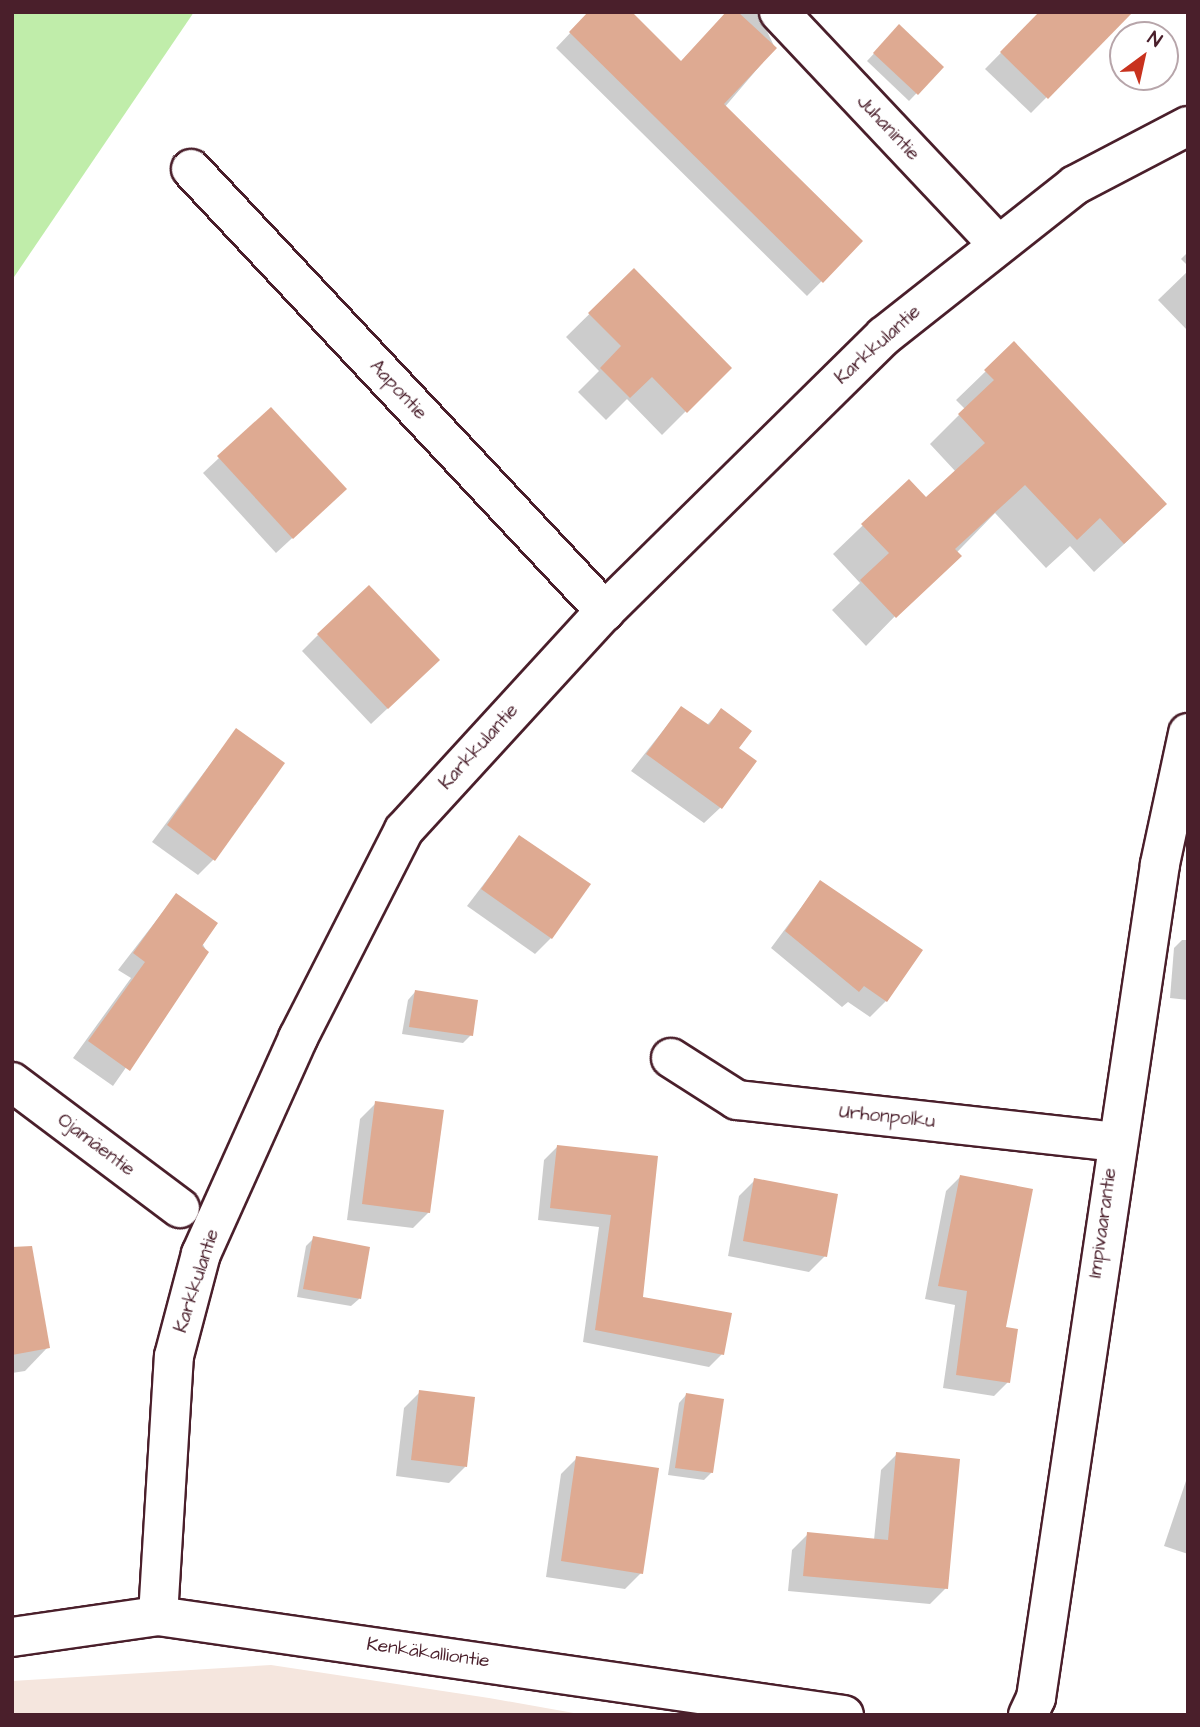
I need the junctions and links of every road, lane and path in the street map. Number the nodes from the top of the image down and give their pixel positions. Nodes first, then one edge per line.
1 (779, 12) edge
2 (1188, 126) edge
3 (191, 169) dead end
4 (997, 243) junction
5 (605, 611) junction
6 (1188, 733) edge
7 (671, 1058) dead end
8 (12, 1082) edge
9 (1115, 1142) junction
10 (180, 1208) dead end
11 (158, 1616) junction
12 (12, 1637) edge
13 (650, 1700) edge
14 (844, 1715) edge
15 (1028, 1715) edge

1 - 4 street, Juhanintie
2 - 4 street, Karkkulantie
3 - 5 street, Aapontie
4 - 5 street, Karkkulantie
5 - 11 street, Karkkulantie
6 - 9 street, Impivaarantie
7 - 9 street, Urhonpolku
8 - 10 street, Ojamäentie
9 - 15 street, Impivaarantie
11 - 12 street, Kenkäkalliontie
11 - 13 street, Kenkäkalliontie
13 - 14 street, Kenkäkalliontie

